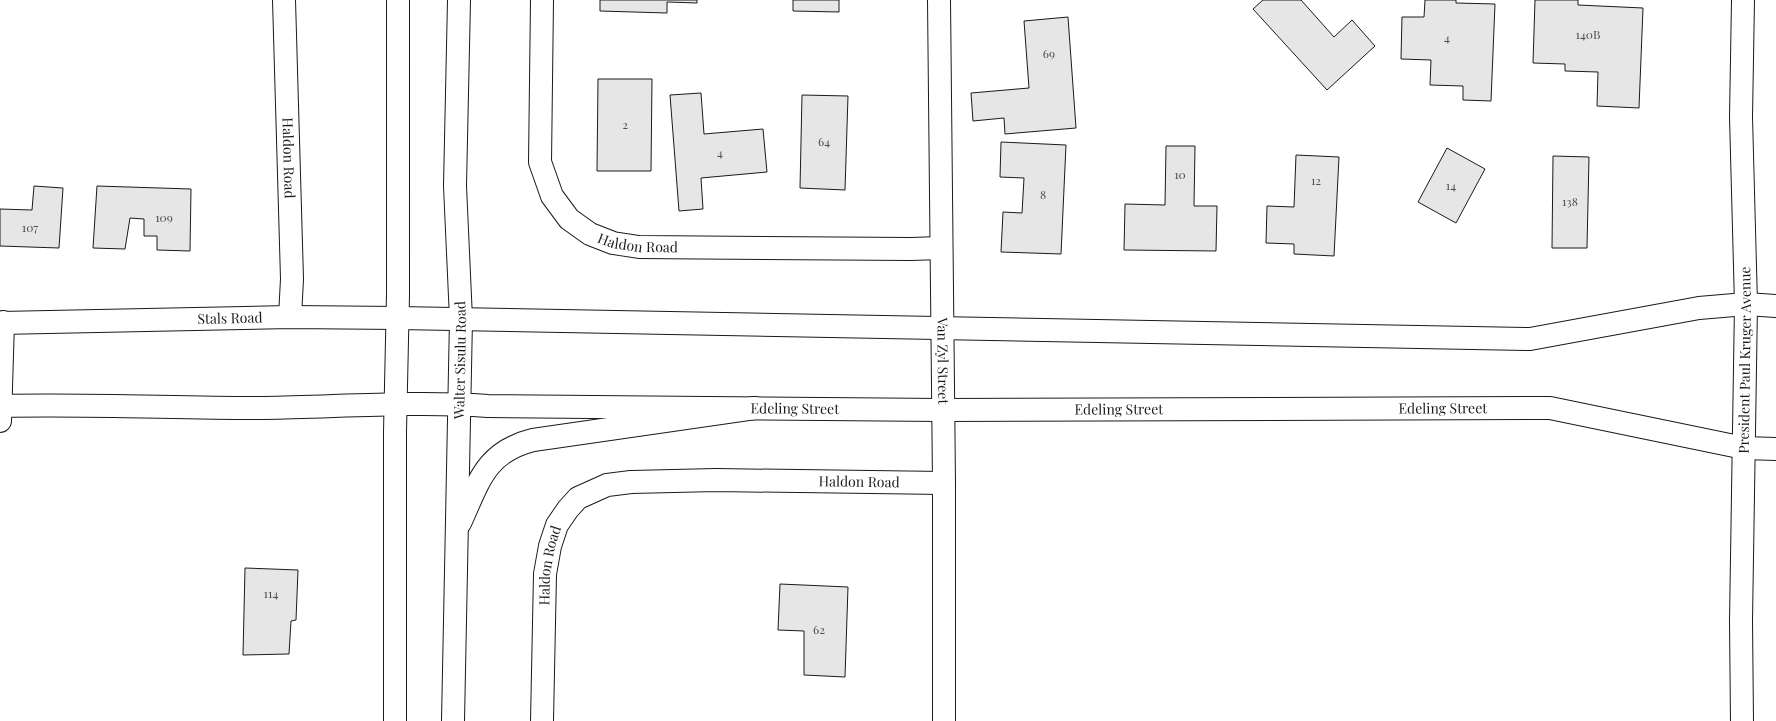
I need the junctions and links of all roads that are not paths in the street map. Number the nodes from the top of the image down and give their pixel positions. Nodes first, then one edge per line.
1 (284, 0) edge
2 (398, 0) edge
3 (459, 0) edge
4 (542, 0) edge
5 (939, 0) edge
6 (1743, 0) edge
7 (940, 248) junction
8 (1746, 304) junction
9 (1776, 306) edge
10 (290, 317) junction
11 (398, 318) junction
12 (461, 319) junction
13 (2, 322) edge
14 (941, 327) junction
15 (458, 404) junction
16 (395, 405) junction
17 (755, 408) junction
18 (942, 410) junction
19 (0, 411) edge
20 (1744, 448) junction
21 (1776, 449) edge
22 (944, 483) junction
23 (457, 529) junction
24 (395, 721) edge
25 (453, 721) edge
26 (542, 721) edge
27 (944, 721) edge
28 (1742, 721) edge

1 - 10 main road, Haldon Road
2 - 11 main road
3 - 12 main road, Walter Sisulu Road
4 - 7 main road, Haldon Road
5 - 7 main road, Van Zyl Street
6 - 8 main road, President Paul Kruger Avenue
7 - 14 main road, Van Zyl Street
8 - 9 main road
8 - 14 main road
8 - 20 main road, President Paul Kruger Avenue
10 - 11 main road, Stals Road
10 - 13 main road, Stals Road
11 - 12 main road, Stals Road
11 - 16 main road
12 - 14 main road
12 - 15 main road, Walter Sisulu Road
13 - 19 main road
14 - 18 main road, Van Zyl Street
15 - 16 main road
15 - 17 main road, Edeling Street
15 - 23 main road, Walter Sisulu Road
16 - 19 main road
16 - 24 main road
17 - 18 main road, Edeling Street
17 - 23 main road
18 - 20 main road, Edeling Street
18 - 22 main road, Van Zyl Street
20 - 21 main road, Edeling Street
20 - 28 main road, President Paul Kruger Avenue
22 - 26 main road, Haldon Road
22 - 27 main road, Van Zyl Street
23 - 25 main road, Walter Sisulu Road

